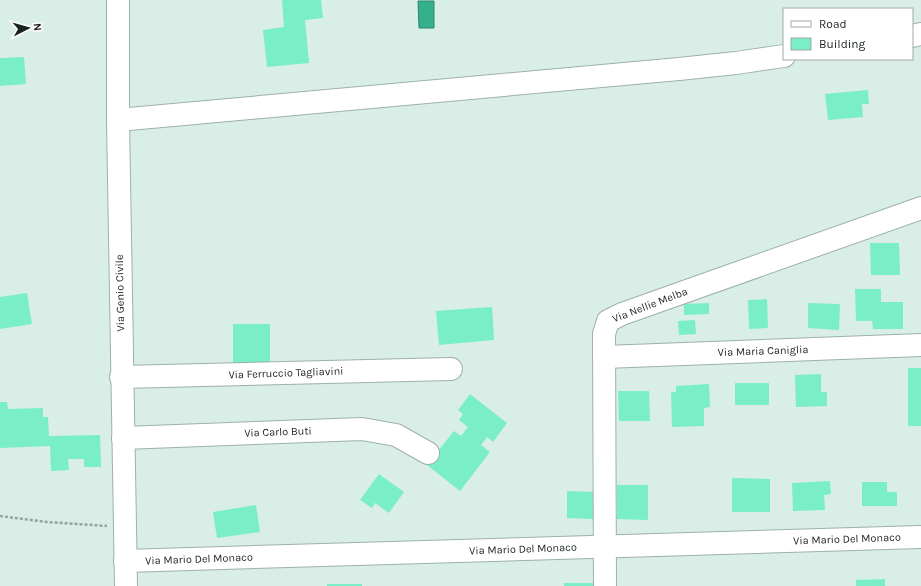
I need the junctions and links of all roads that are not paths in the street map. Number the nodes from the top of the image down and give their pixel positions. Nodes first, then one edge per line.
1 (118, 0) edge
2 (783, 56) edge
3 (118, 120) junction
4 (921, 208) edge
5 (921, 345) edge
6 (604, 357) junction
7 (451, 369) dead end
8 (122, 378) junction
9 (123, 438) junction
10 (428, 453) dead end
11 (921, 537) edge
12 (604, 547) junction
13 (125, 561) junction
14 (126, 586) edge
15 (605, 586) edge

1 - 3 street, Via Genio Civile
2 - 3 street
3 - 8 street, Via Genio Civile
4 - 6 street, Via Nellie Melba
5 - 6 street, Via Maria Caniglia
6 - 12 street, Via Nellie Melba
7 - 8 street, Via Ferruccio Tagliavini
8 - 9 street, Via Genio Civile
9 - 10 street, Via Carlo Buti
9 - 13 street, Via Genio Civile
11 - 12 street, Via Mario Del Monaco
12 - 13 street, Via Mario Del Monaco
12 - 15 street, Via Nellie Melba
13 - 14 street, Via Genio Civile

